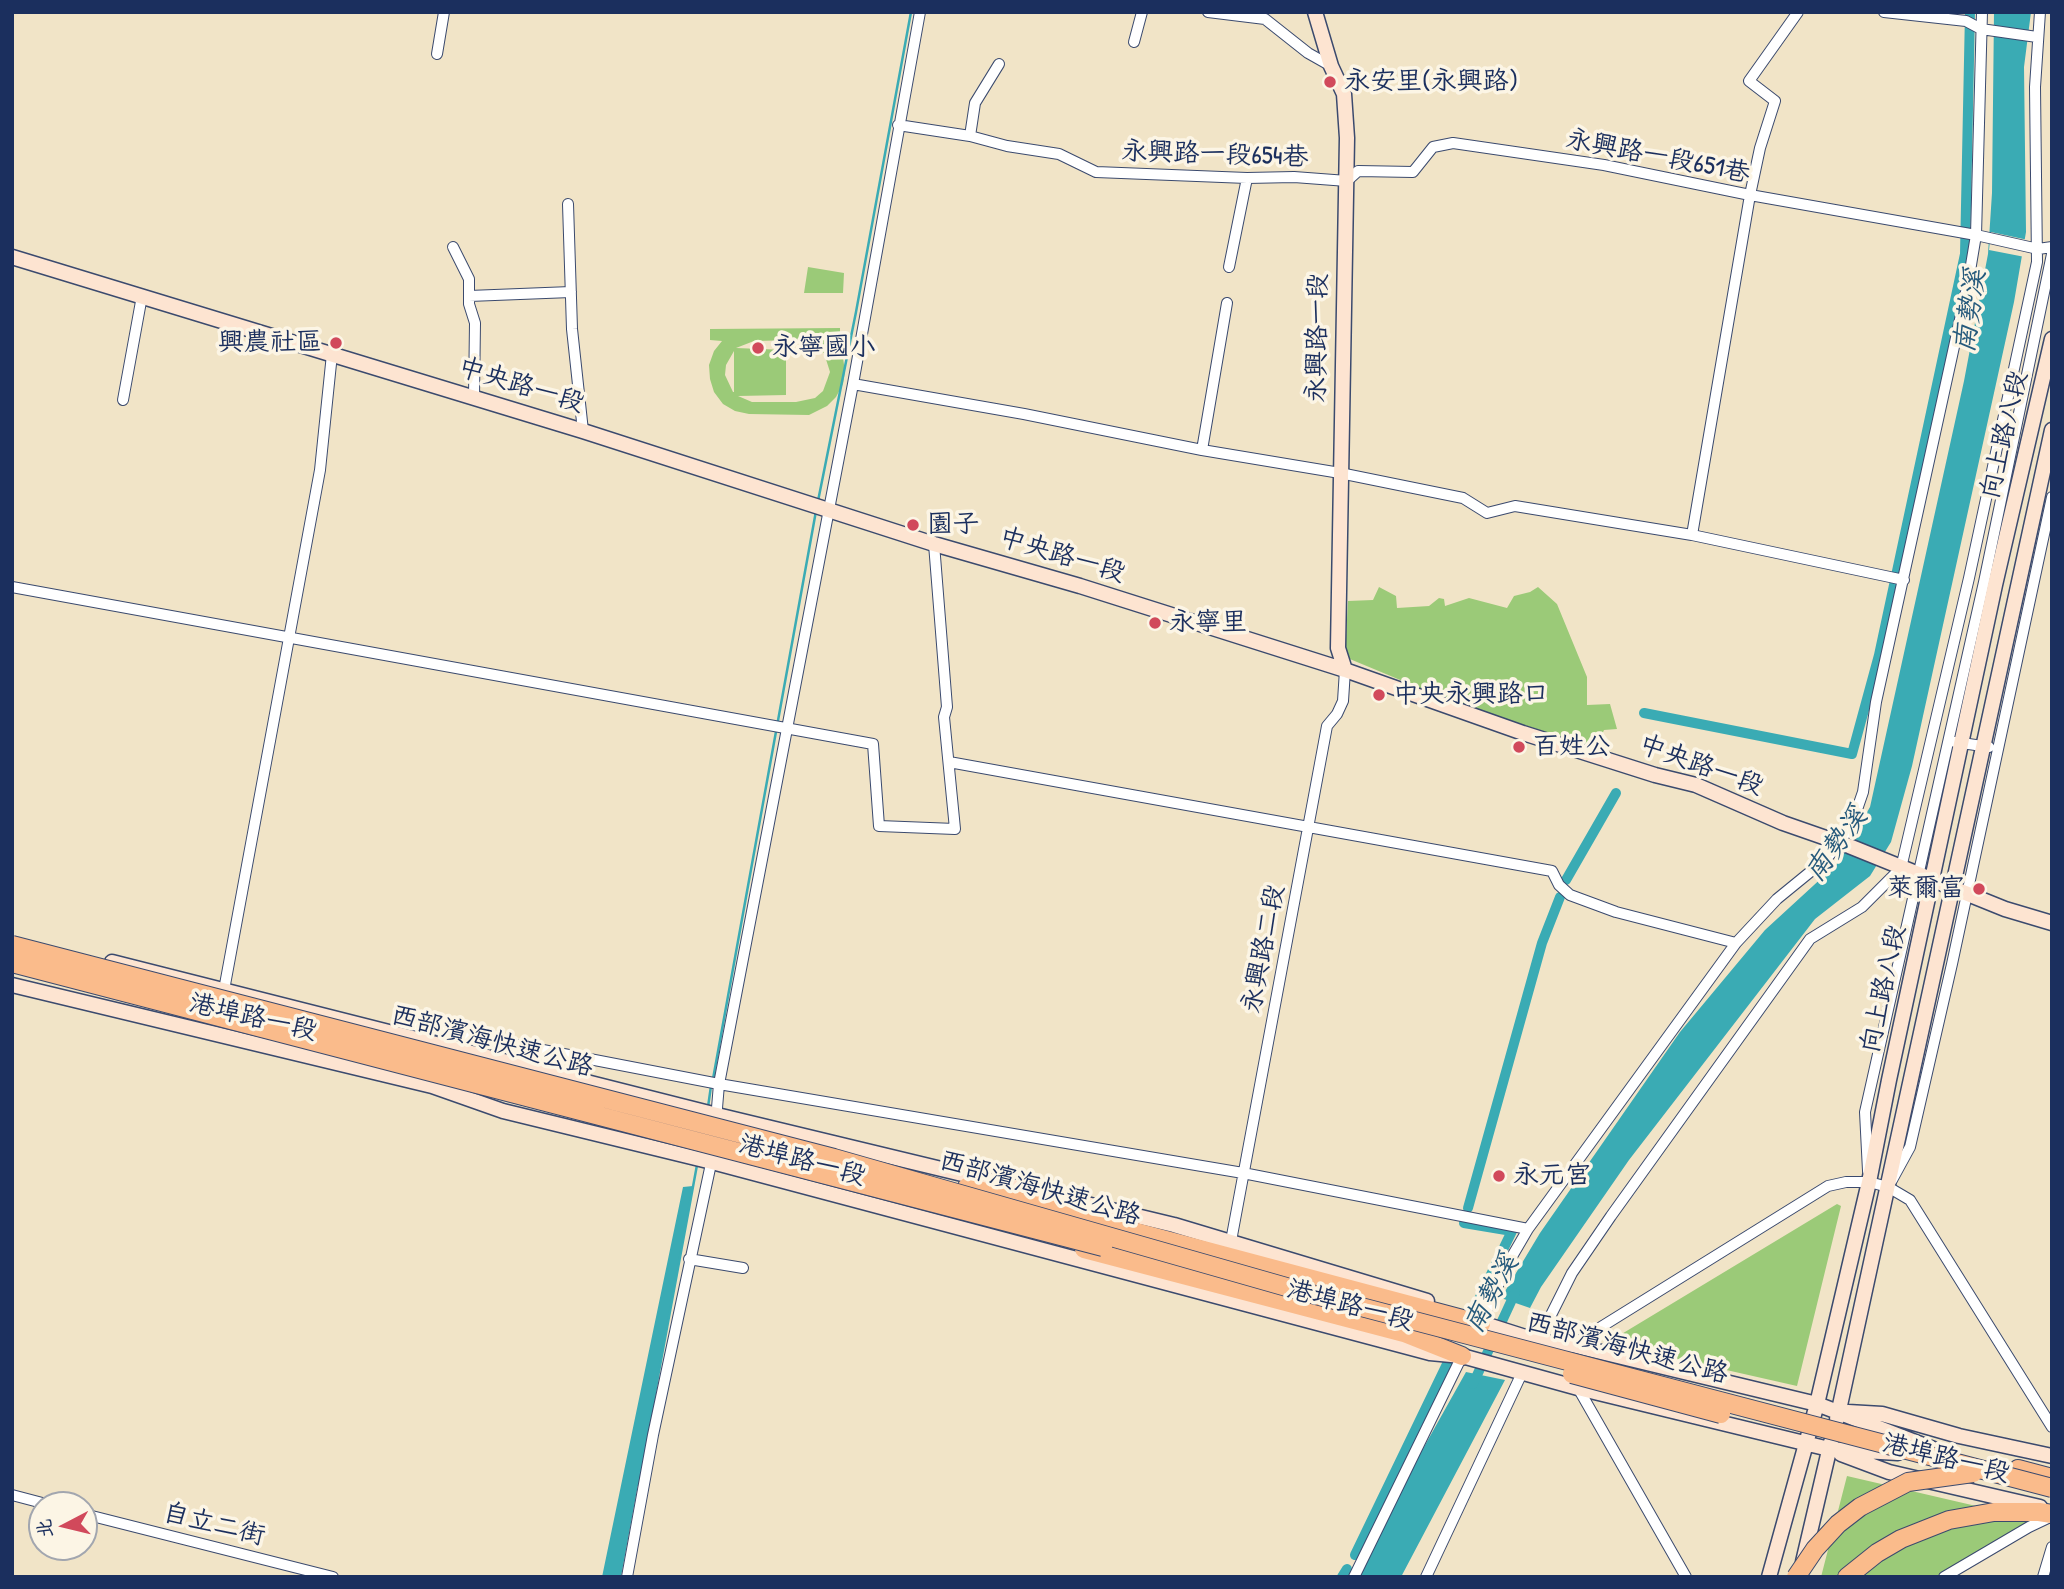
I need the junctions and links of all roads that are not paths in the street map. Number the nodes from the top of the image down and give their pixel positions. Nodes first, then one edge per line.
1 (444, 12) edge
2 (920, 12) edge
3 (1142, 12) edge
4 (1208, 12) edge
5 (1315, 12) edge
6 (1798, 12) edge
7 (1884, 12) edge
8 (1982, 12) edge
9 (2040, 12) edge
10 (1985, 30) junction
11 (2033, 36) junction
12 (1135, 42) dead end
13 (437, 54) dead end
14 (999, 64) dead end
15 (1331, 66) junction
16 (898, 125) junction
17 (970, 136) junction
18 (1247, 178) junction
19 (1347, 181) junction
20 (1749, 195) junction
21 (568, 204) dead end
22 (1976, 235) junction
23 (453, 247) dead end
24 (2052, 247) edge
25 (2038, 249) junction
26 (2052, 254) edge
27 (12, 257) edge
28 (1229, 267) dead end
29 (571, 292) junction
30 (142, 296) junction
31 (469, 296) junction
32 (1227, 303) dead end
33 (2052, 339) edge
34 (332, 354) junction
35 (853, 384) junction
36 (474, 397) junction
37 (123, 400) dead end
38 (2052, 429) edge
39 (583, 431) junction
40 (1202, 450) junction
41 (1340, 473) junction
42 (2052, 496) edge
43 (829, 509) junction
44 (1692, 535) junction
45 (934, 544) junction
46 (1904, 580) junction
47 (12, 587) edge
48 (290, 639) junction
49 (1345, 670) junction
50 (786, 730) junction
51 (1955, 742) junction
52 (1982, 747) junction
53 (1998, 748) junction
54 (949, 762) junction
55 (1308, 827) junction
56 (1844, 845) junction
57 (1901, 868) junction
58 (1926, 877) junction
59 (1959, 891) junction
60 (2052, 923) edge
61 (14, 940) edge
62 (1736, 943) junction
63 (12, 956) edge
64 (12, 963) edge
65 (12, 985) edge
66 (224, 990) junction
67 (403, 1023) dead end
68 (444, 1047) junction
69 (719, 1084) junction
70 (432, 1086) junction
71 (538, 1089) junction
72 (717, 1115) junction
73 (713, 1135) junction
74 (731, 1149) junction
75 (834, 1158) junction
76 (712, 1162) junction
77 (1243, 1173) junction
78 (1869, 1182) junction
79 (1888, 1187) junction
80 (1528, 1229) junction
81 (1231, 1241) junction
82 (690, 1259) junction
83 (743, 1268) dead end
84 (1388, 1310) junction
85 (1481, 1324) junction
86 (1538, 1341) junction
87 (1572, 1346) junction
88 (1462, 1356) junction
89 (1522, 1373) junction
90 (1578, 1388) junction
91 (1817, 1404) junction
92 (1838, 1412) junction
93 (2052, 1427) edge
94 (1806, 1444) junction
95 (1829, 1449) junction
96 (2052, 1456) edge
97 (1969, 1463) junction
98 (2052, 1480) edge
99 (2052, 1488) edge
100 (2052, 1498) edge
101 (2052, 1514) edge
102 (98, 1518) edge
103 (2052, 1547) edge
104 (333, 1577) edge
105 (627, 1577) edge
106 (1354, 1577) edge
107 (1426, 1577) edge
108 (1686, 1577) edge
109 (1769, 1577) edge
110 (1798, 1577) edge
111 (1847, 1577) edge
112 (1944, 1577) edge
113 (2043, 1577) edge

1 - 13 street
2 - 16 street
3 - 12 street
4 - 15 street
5 - 15 street, 永興路一段
6 - 20 street
7 - 10 street
8 - 10 street
9 - 11 street
10 - 11 street
10 - 22 street
11 - 25 street
14 - 17 street
15 - 19 street, 永興路一段
16 - 17 street, 永興路一段654巷
16 - 35 street
17 - 18 street, 永興路一段654巷
18 - 19 street, 永興路一段654巷
18 - 28 street
19 - 20 street, 永興路一段651巷
19 - 41 street, 永興路一段
20 - 22 street, 永興路一段651巷
20 - 44 street
21 - 29 street
22 - 25 street, 永興路一段651巷
22 - 46 street
23 - 31 street
24 - 25 street
25 - 57 street
26 - 51 street
27 - 30 street, 中央路一段
29 - 31 street
29 - 39 street
30 - 34 street, 中央路一段
30 - 37 street
31 - 36 street
32 - 40 street
33 - 51 street, 向上路八段
34 - 36 street, 中央路一段
34 - 48 street
35 - 40 street
35 - 43 street
36 - 39 street, 中央路一段
38 - 52 street, 向上路八段
39 - 43 street, 中央路一段
40 - 41 street
41 - 44 street
41 - 49 street, 永興路一段
42 - 53 street
43 - 45 street, 中央路一段
43 - 50 street
44 - 46 street
45 - 49 street, 中央路一段
45 - 54 street
46 - 56 street
47 - 48 street
48 - 50 street
48 - 66 street
49 - 55 street, 永興路二段
49 - 56 street, 中央路一段
50 - 54 street
50 - 69 street
51 - 52 street
51 - 58 street, 向上路八段
52 - 53 street
52 - 59 street, 向上路八段
53 - 59 street
54 - 55 street
55 - 62 street
55 - 77 street, 永興路二段
56 - 57 street, 中央路一段
56 - 62 street
57 - 58 street
57 - 86 street
58 - 59 street
58 - 78 street, 向上路八段
59 - 60 street
59 - 79 street, 向上路八段
61 - 63 street
61 - 66 street, 港埠路一段
61 - 75 highway, 西部濱海快速公路, bridge
62 - 80 street
64 - 74 highway, 西部濱海快速公路, bridge
65 - 70 street, 港埠路一段
66 - 68 street, 港埠路一段
67 - 69 street
68 - 71 street
68 - 72 street, 港埠路一段
69 - 72 street
69 - 77 street
70 - 71 street
70 - 76 street, 港埠路一段
71 - 73 street, 港埠路一段
72 - 73 street
72 - 81 street, 港埠路一段
73 - 76 street
73 - 84 street, 港埠路一段
74 - 88 highway, bridge
74 - 100 highway, 西部濱海快速公路, bridge
75 - 85 highway, bridge
75 - 99 highway, 西部濱海快速公路, bridge
76 - 82 street
76 - 88 street, 港埠路一段
77 - 80 street
77 - 81 street, 永興路二段
78 - 79 street
78 - 87 street
78 - 91 street, 向上路八段
79 - 92 street, 向上路八段
79 - 93 street
80 - 85 street
81 - 85 street, 港埠路一段
82 - 83 street
82 - 105 street
84 - 85 street, 港埠路一段
84 - 90 street, 港埠路一段
85 - 86 street, 港埠路一段
86 - 87 street, 港埠路一段
87 - 91 street, 港埠路一段
88 - 89 street, 港埠路一段
88 - 106 street
89 - 90 street, 港埠路一段
89 - 107 street
90 - 94 street, 港埠路一段
90 - 108 street
91 - 92 street, 港埠路一段
91 - 94 street, 向上路八段
92 - 95 street, 向上路八段
92 - 96 street, 港埠路一段
92 - 97 street, 港埠路一段
94 - 95 street, 港埠路一段
94 - 109 street, 向上路八段
95 - 97 street, 港埠路一段
95 - 101 street, 港埠路一段
95 - 110 street, 向上路八段
97 - 98 street, 港埠路一段
98 - 110 highway, bridge
101 - 111 highway
101 - 112 street
102 - 104 street, 自立二街
103 - 113 street

